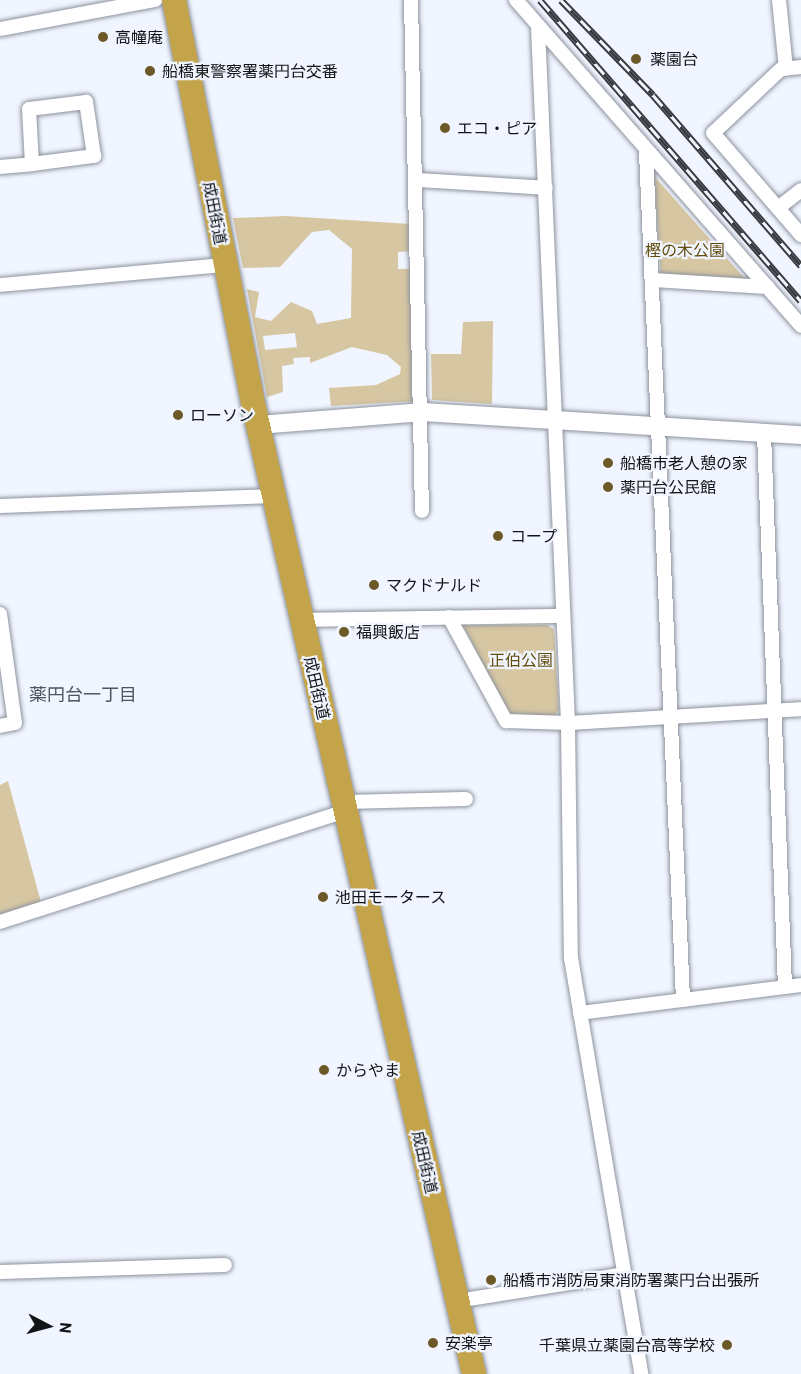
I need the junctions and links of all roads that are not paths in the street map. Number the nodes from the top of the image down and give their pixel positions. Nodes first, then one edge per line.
1 (155, 0) edge
2 (174, 0) edge
3 (411, 0) edge
4 (516, 0) edge
5 (779, 0) edge
6 (538, 27) junction
7 (0, 29) edge
8 (801, 67) edge
9 (786, 69) junction
10 (646, 152) junction
11 (32, 164) junction
12 (0, 167) edge
13 (417, 180) junction
14 (546, 188) junction
15 (801, 190) edge
16 (778, 208) junction
17 (801, 235) edge
18 (225, 265) junction
19 (652, 280) junction
20 (0, 284) edge
21 (768, 287) junction
22 (801, 326) edge
23 (423, 412) junction
24 (556, 420) junction
25 (258, 425) junction
26 (658, 425) junction
27 (764, 433) junction
28 (801, 435) edge
29 (274, 496) junction
30 (0, 506) edge
31 (422, 511) dead end
32 (0, 614) edge
33 (563, 616) junction
34 (449, 617) junction
35 (302, 620) junction
36 (801, 709) edge
37 (774, 710) junction
38 (670, 717) junction
39 (568, 723) junction
40 (0, 726) edge
41 (466, 799) dead end
42 (345, 807) junction
43 (0, 922) edge
44 (801, 985) edge
45 (785, 987) junction
46 (683, 1000) junction
47 (580, 1013) junction
48 (225, 1266) dead end
49 (0, 1272) edge
50 (625, 1274) junction
51 (457, 1301) junction
52 (474, 1374) edge
53 (641, 1374) edge

1 - 7 street
2 - 18 highway, 成田街道
3 - 13 street
4 - 6 street
5 - 9 street
6 - 10 street
6 - 14 street
8 - 9 street
9 - 16 street
10 - 19 street
10 - 21 street
11 - 11 street
11 - 12 street
13 - 14 street
13 - 23 street
14 - 24 street
15 - 16 street
16 - 17 street
18 - 20 street
18 - 25 highway, 成田街道
19 - 21 street
19 - 26 street
21 - 22 street
23 - 24 street
23 - 25 street
23 - 31 street
24 - 26 street
24 - 33 street
25 - 29 highway, 成田街道
26 - 27 street
26 - 38 street
27 - 28 street
27 - 37 street
29 - 30 street
29 - 35 highway, 成田街道
32 - 40 street
33 - 34 street
33 - 39 street
34 - 35 street
34 - 39 street
35 - 42 highway, 成田街道
36 - 37 street
37 - 38 street
37 - 45 street
38 - 39 street
38 - 46 street
39 - 47 street
41 - 42 street
42 - 43 street
42 - 51 highway, 成田街道
44 - 45 street
45 - 46 street
46 - 47 street
47 - 50 street
48 - 49 street
50 - 51 street
50 - 53 street
51 - 52 highway, 成田街道

